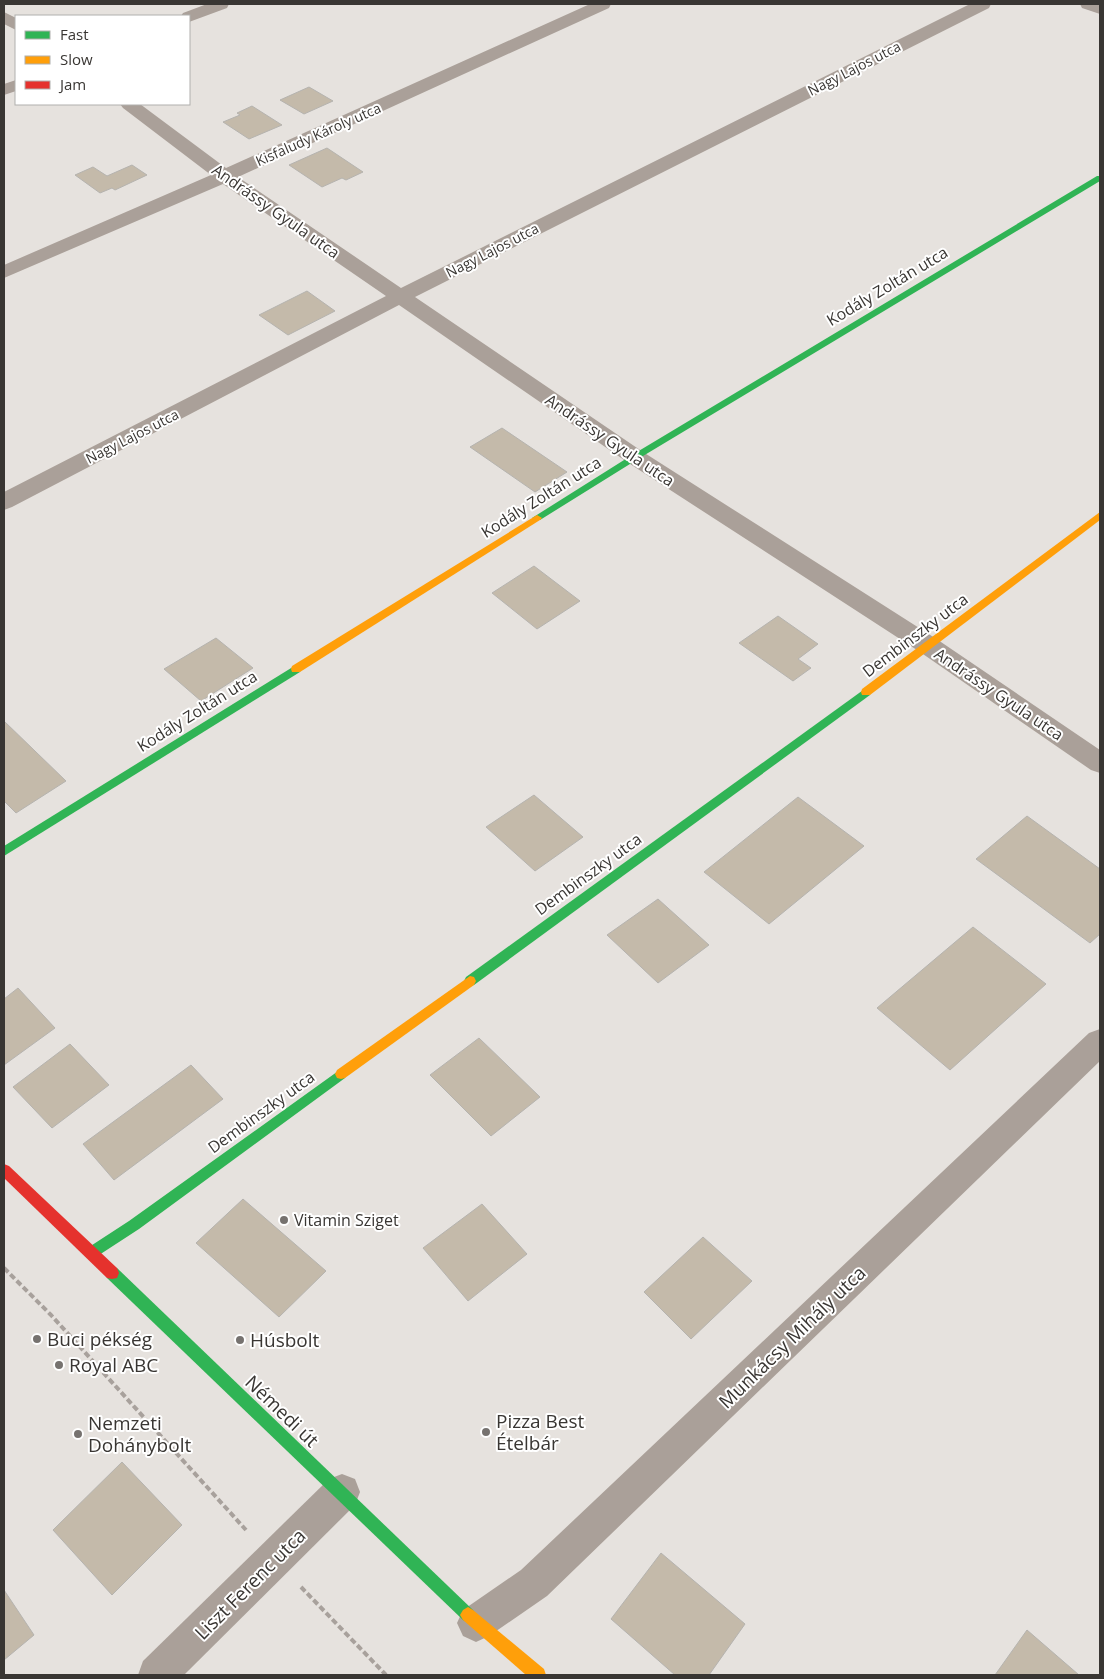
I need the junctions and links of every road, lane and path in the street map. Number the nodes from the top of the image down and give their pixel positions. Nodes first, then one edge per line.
1 (221, 4) edge
2 (603, 4) edge
3 (982, 4) edge
4 (1088, 4) edge
5 (1100, 9) edge
6 (4, 17) edge
7 (190, 17) edge
8 (15, 24) edge
9 (130, 105) edge
10 (224, 176) junction
11 (1100, 178) edge
12 (4, 272) edge
13 (400, 296) junction
14 (635, 457) junction
15 (4, 502) edge
16 (1100, 515) edge
17 (929, 646) junction
18 (1100, 763) edge
19 (4, 852) edge
20 (1100, 1042) edge
21 (4, 1170) edge
22 (91, 1253) junction
23 (4, 1268) edge
24 (342, 1492) junction
25 (274, 1559) junction
26 (476, 1624) junction
27 (157, 1675) edge
28 (386, 1675) edge
29 (538, 1675) edge

1 - 7 street
2 - 10 street, Kisfaludy Károly utca
3 - 13 street, Nagy Lajos utca
4 - 5 street
6 - 8 street
9 - 10 street, Andrássy Gyula utca
10 - 12 street, Kisfaludy Károly utca
10 - 13 street, Andrássy Gyula utca
11 - 14 street, Kodály Zoltán utca
13 - 14 street, Andrássy Gyula utca
13 - 15 street, Nagy Lajos utca
14 - 17 street, Andrássy Gyula utca
14 - 19 street, Kodály Zoltán utca
16 - 17 street, Dembinszky utca
17 - 18 street, Andrássy Gyula utca
17 - 22 street, Dembinszky utca
20 - 26 street, Munkácsy Mihály utca
21 - 22 street, Némedi út
22 - 24 street, Némedi út
23 - 25 path
24 - 25 street, Liszt Ferenc utca
24 - 26 street, Némedi út
25 - 27 street, Liszt Ferenc utca
25 - 28 path
26 - 29 street, Némedi út

